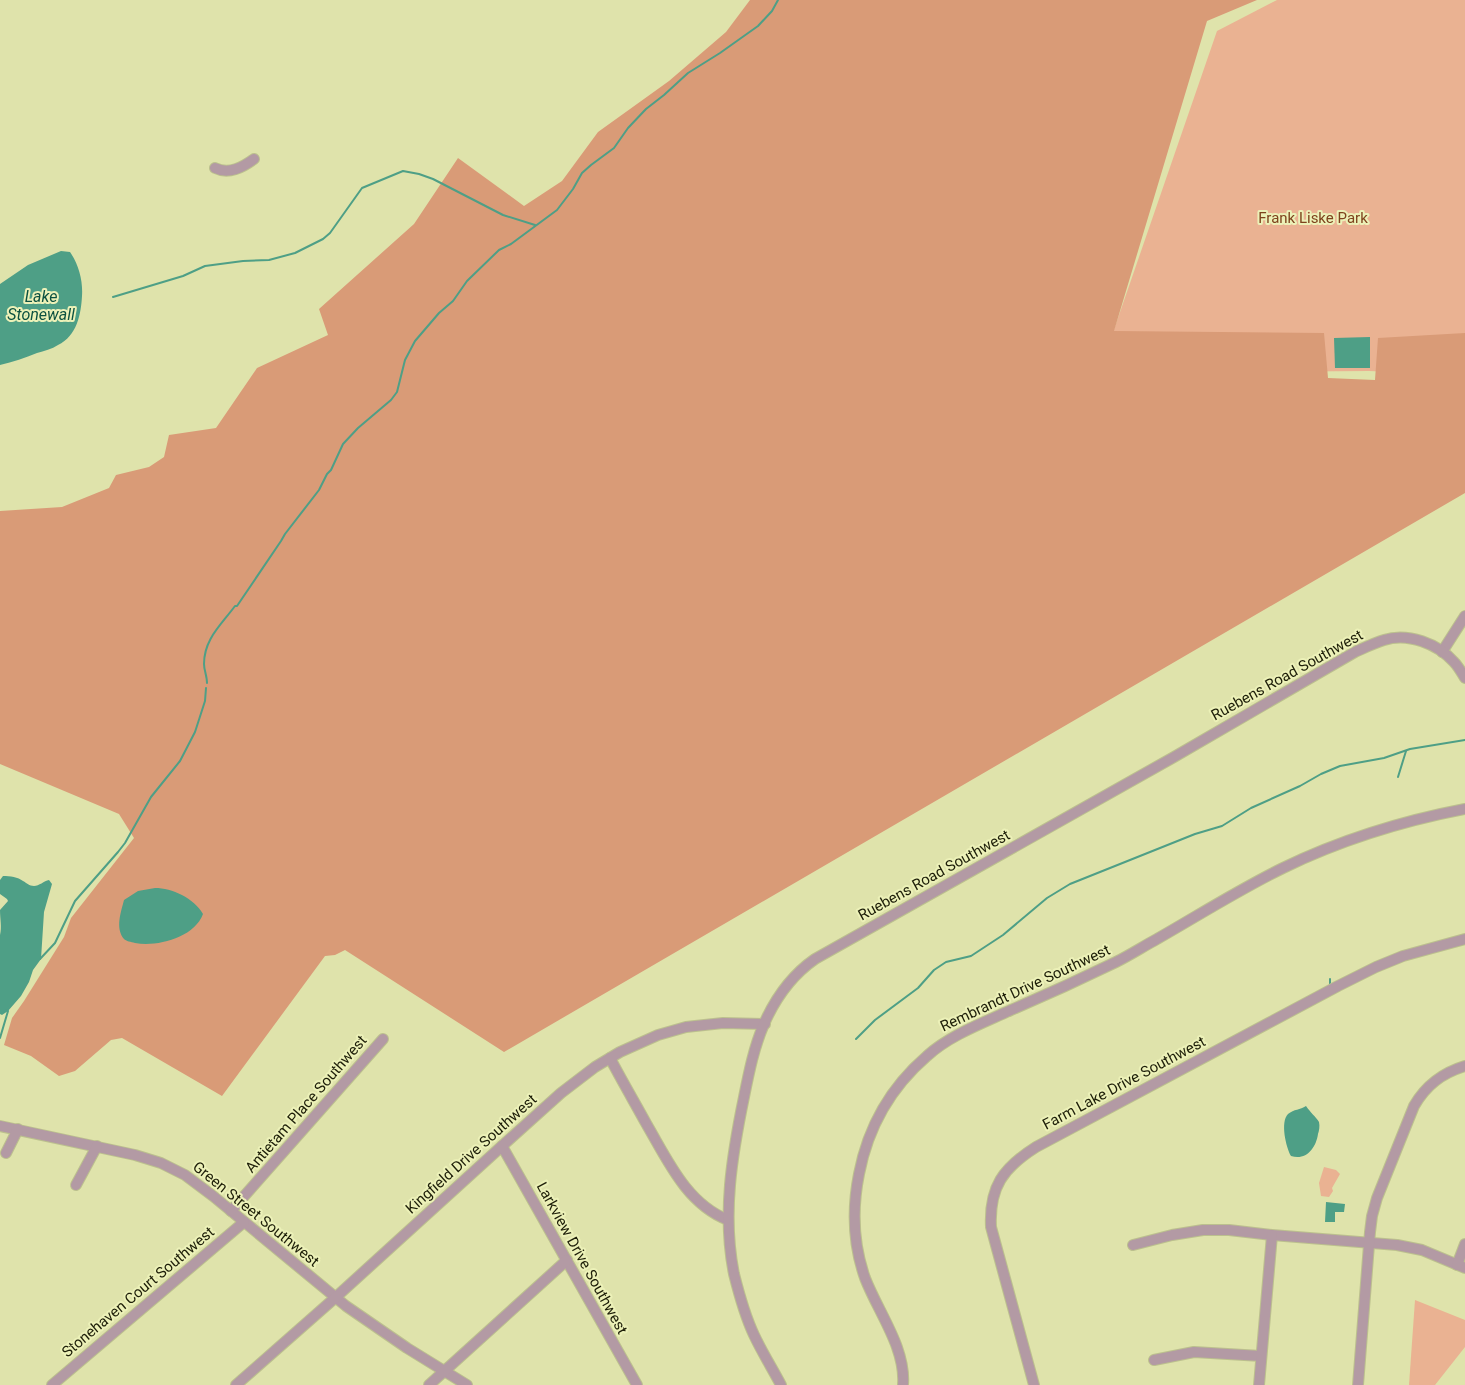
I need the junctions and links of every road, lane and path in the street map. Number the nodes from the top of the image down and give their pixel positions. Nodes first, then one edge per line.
1 (254, 159) dead end
2 (215, 168) dead end
3 (1465, 616) edge
4 (1442, 652) junction
5 (1465, 678) edge
6 (1465, 809) edge
7 (1465, 939) edge
8 (764, 1024) junction
9 (382, 1039) dead end
10 (610, 1058) junction
11 (1465, 1066) edge
12 (0, 1126) edge
13 (18, 1130) junction
14 (96, 1146) junction
15 (502, 1146) junction
16 (6, 1153) dead end
17 (76, 1185) dead end
18 (231, 1211) junction
19 (728, 1220) junction
20 (244, 1222) junction
21 (1272, 1235) junction
22 (1369, 1243) junction
23 (1465, 1244) edge
24 (1133, 1245) dead end
25 (567, 1260) junction
26 (1461, 1266) edge
27 (336, 1297) junction
28 (1261, 1356) junction
29 (1154, 1360) dead end
30 (444, 1371) junction
31 (52, 1385) edge
32 (236, 1385) edge
33 (429, 1385) edge
34 (467, 1385) edge
35 (637, 1385) edge
36 (781, 1385) edge
37 (902, 1385) edge
38 (1034, 1385) edge
39 (1259, 1385) edge
40 (1358, 1385) edge

1 - 2 street
3 - 4 street
4 - 5 street, Ruebens Road Southwest
4 - 8 street, Ruebens Road Southwest
6 - 37 street, Rembrandt Drive Southwest
7 - 38 street, Farm Lake Drive Southwest
8 - 10 street, Kingfield Drive Southwest
8 - 19 street, Ruebens Road Southwest
9 - 18 street, Antietam Place Southwest
10 - 15 street, Kingfield Drive Southwest
10 - 19 street
11 - 22 street
12 - 13 street, Green Street Southwest
13 - 14 street, Green Street Southwest
13 - 16 street
14 - 17 street
14 - 18 street, Green Street Southwest
15 - 25 street, Larkview Drive Southwest
15 - 27 street, Kingfield Drive Southwest
18 - 20 street, Green Street Southwest
19 - 36 street, Ruebens Road Southwest
20 - 27 street, Green Street Southwest
20 - 31 street, Stonehaven Court Southwest
21 - 22 street
21 - 24 street
21 - 28 street
22 - 26 street
22 - 40 street
23 - 26 street
25 - 30 street
25 - 35 street, Larkview Drive Southwest
27 - 30 street, Green Street Southwest
27 - 32 street, Kingfield Drive Southwest
28 - 29 street
28 - 39 street
30 - 33 street
30 - 34 street, Green Street Southwest

